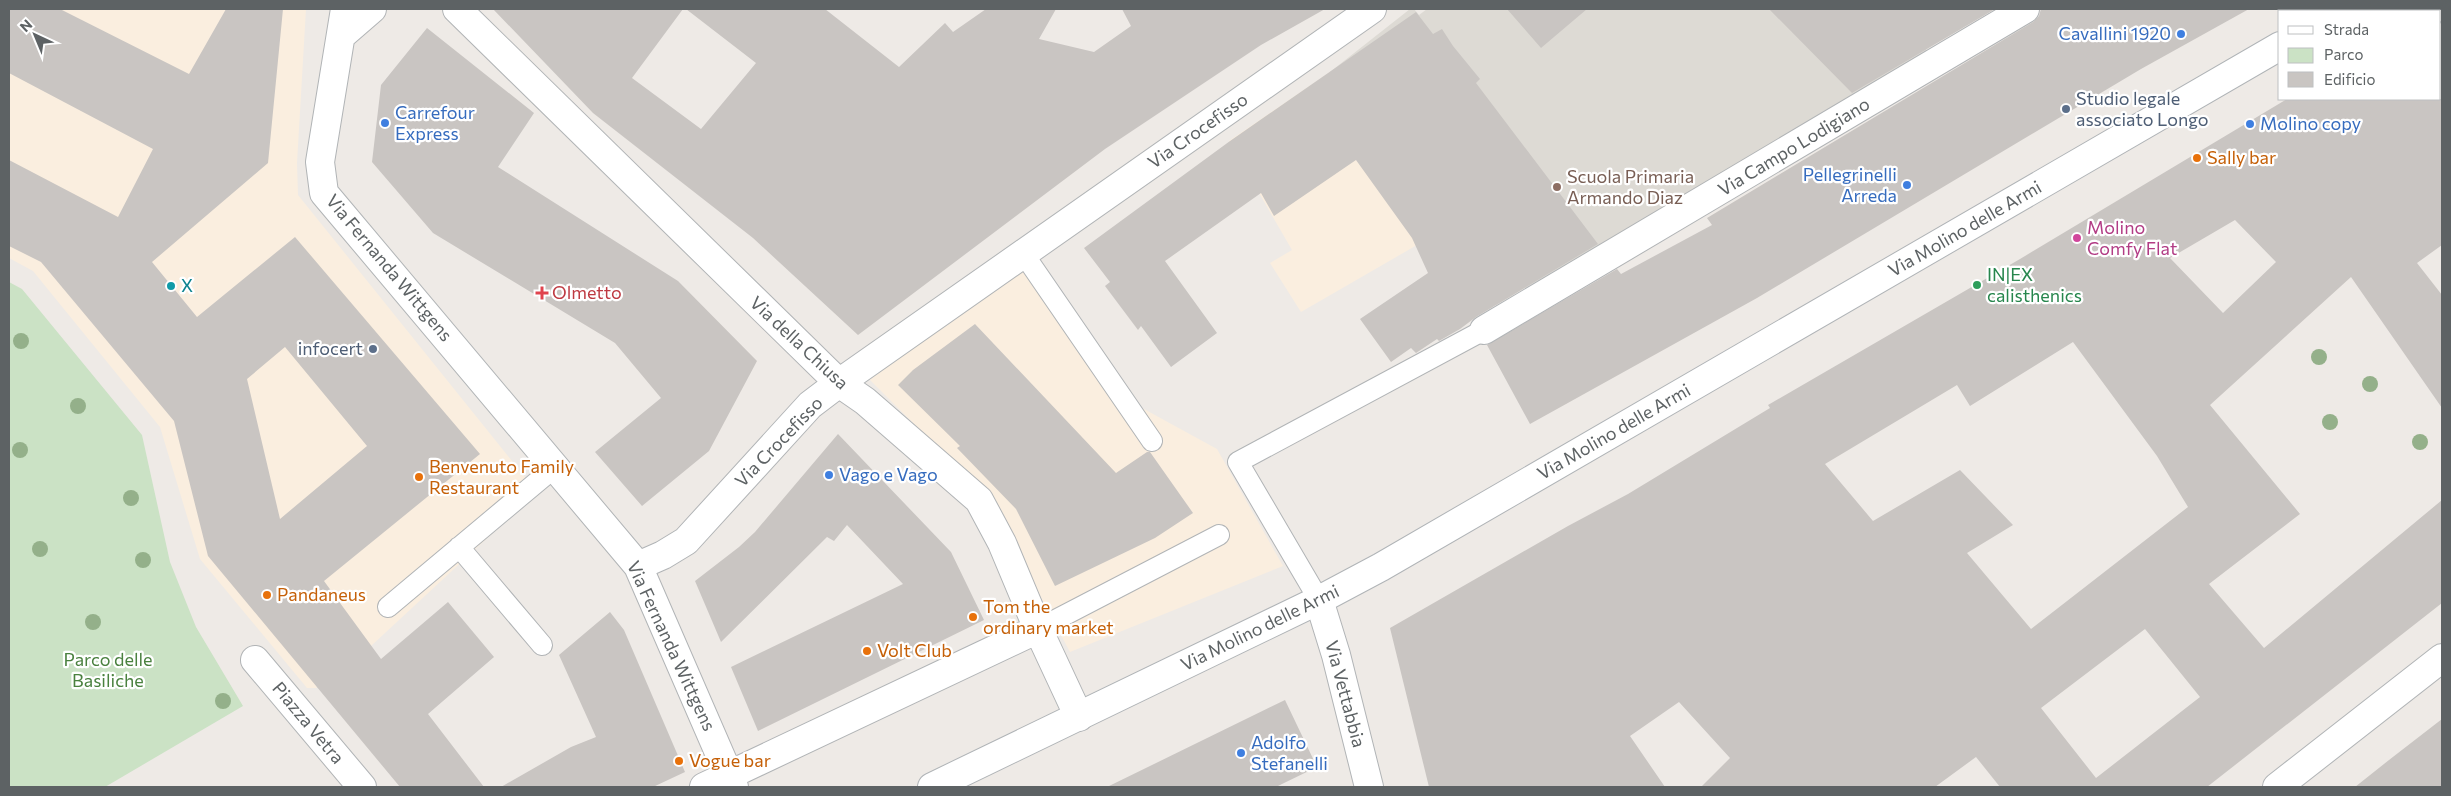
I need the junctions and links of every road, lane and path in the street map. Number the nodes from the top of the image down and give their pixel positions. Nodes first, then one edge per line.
1 (372, 9) edge
2 (457, 9) edge
3 (1372, 9) edge
4 (2026, 9) edge
5 (343, 22) edge
6 (2278, 47) edge
7 (1023, 253) junction
8 (1484, 330) joint
9 (839, 383) junction
10 (1152, 441) dead end
11 (555, 467) junction
12 (1219, 535) dead end
13 (459, 547) junction
14 (638, 566) junction
15 (1319, 600) junction
16 (388, 607) dead end
17 (1038, 629) junction
18 (542, 645) dead end
19 (2442, 658) edge
20 (255, 660) dead end
21 (1079, 717) junction
22 (732, 781) edge
23 (362, 787) edge
24 (704, 787) edge
25 (932, 787) edge
26 (1369, 787) edge
27 (2276, 787) edge

1 - 5 street, Via Fernanda Wittgens
2 - 9 street, Via della Chiusa
3 - 7 street, Via Crocefisso
4 - 8 street, Via Campo Lodigiano
5 - 11 street, Via Fernanda Wittgens
6 - 15 street, Via Molino delle Armi
7 - 9 street, Via Crocefisso
7 - 10 lane
8 - 15 lane
9 - 14 street, Via Crocefisso
9 - 17 street, Via della Chiusa
11 - 13 lane
11 - 14 street, Via Fernanda Wittgens
12 - 17 lane
13 - 16 lane
13 - 18 lane
14 - 22 street, Via Fernanda Wittgens
15 - 21 street, Via Molino delle Armi
15 - 26 street, Via Vettabbia
17 - 21 street, Via della Chiusa
17 - 22 street
19 - 27 street
20 - 23 street, Piazza Vetra
21 - 25 street, Via Molino delle Armi
22 - 24 street

